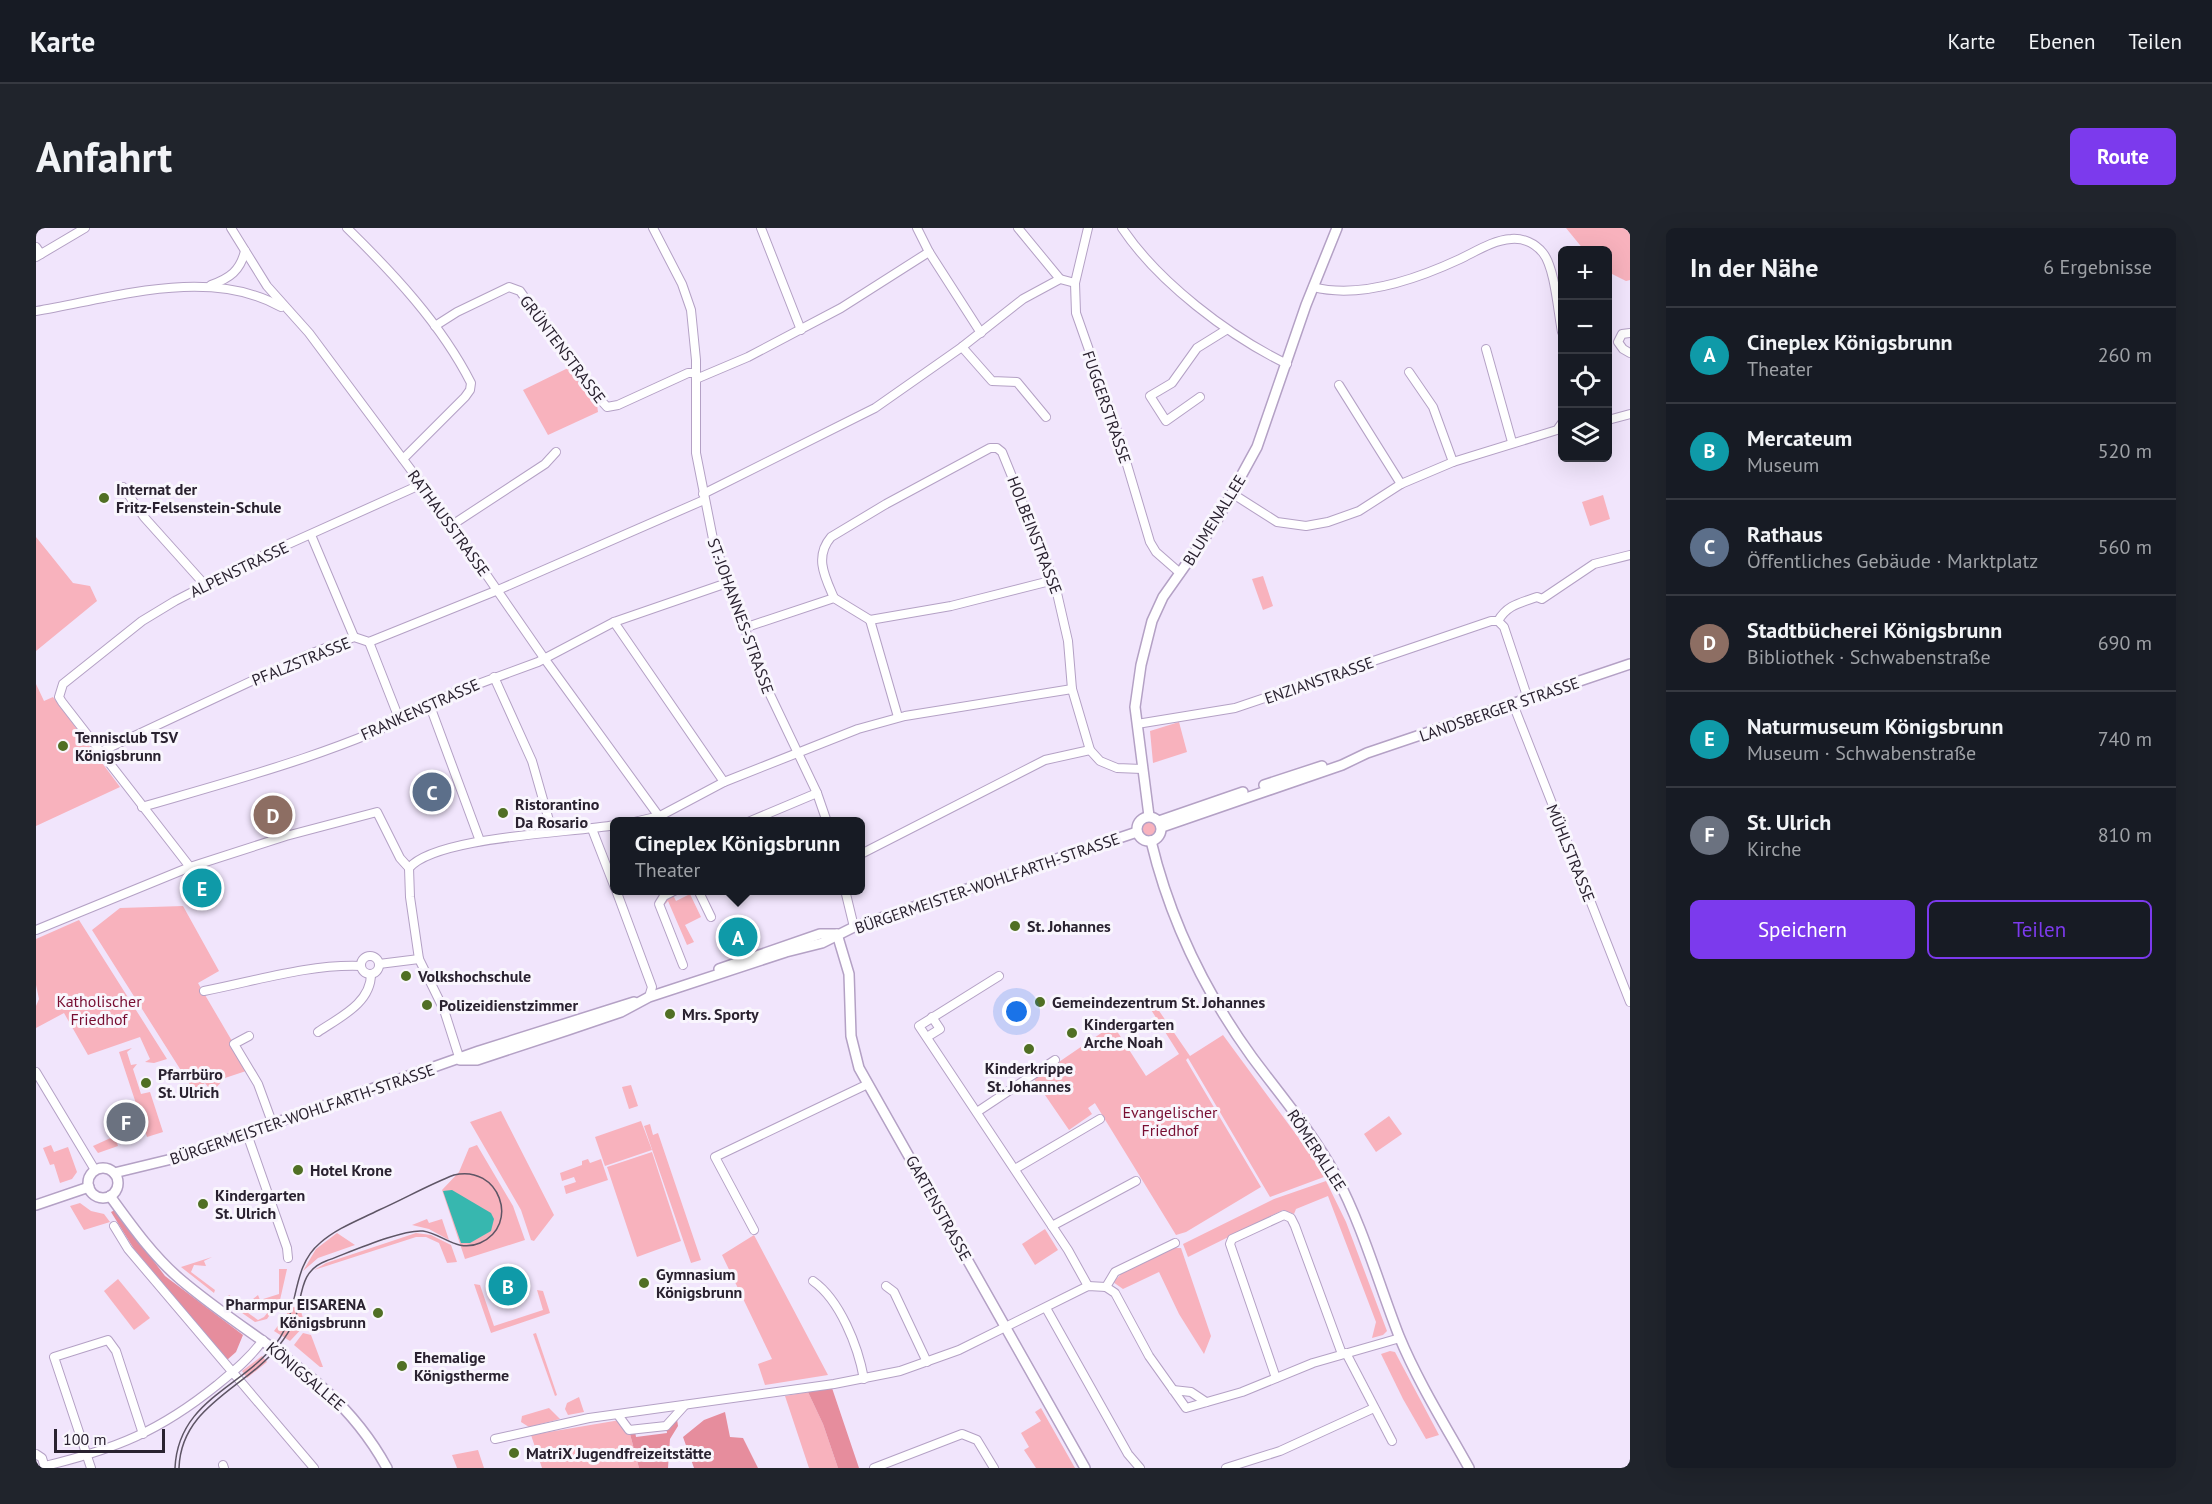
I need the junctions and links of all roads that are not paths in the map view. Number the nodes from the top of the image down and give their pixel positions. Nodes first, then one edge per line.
1 (86, 228) edge
2 (347, 228) edge
3 (653, 228) edge
4 (761, 228) edge
5 (917, 228) edge
6 (1018, 228) edge
7 (1088, 228) edge
8 (1122, 228) edge
9 (1337, 228) edge
10 (234, 229) edge
11 (36, 247) edge
12 (245, 250) junction
13 (929, 252) junction
14 (39, 256) edge
15 (1060, 279) junction
16 (1075, 283) junction
17 (209, 286) junction
18 (1313, 287) junction
19 (1558, 308) edge
20 (286, 310) junction
21 (36, 311) edge
22 (435, 326) junction
23 (801, 330) junction
24 (1226, 330) junction
25 (981, 333) junction
26 (1630, 333) edge
27 (962, 347) junction
28 (1486, 349) dead end
29 (1630, 353) edge
30 (1287, 364) junction
31 (1408, 372) dead end
32 (696, 376) junction
33 (1339, 385) dead end
34 (1200, 397) dead end
35 (1630, 414) edge
36 (1046, 417) dead end
37 (1612, 419) edge
38 (1558, 429) edge
39 (1512, 442) junction
40 (556, 452) dead end
41 (403, 459) junction
42 (1453, 462) junction
43 (422, 484) junction
44 (1401, 484) junction
45 (123, 487) dead end
46 (1233, 494) junction
47 (703, 497) junction
48 (452, 525) junction
49 (311, 535) junction
50 (1630, 555) edge
51 (1180, 573) junction
52 (1054, 580) junction
53 (727, 583) junction
54 (205, 585) junction
55 (498, 590) junction
56 (834, 598) junction
57 (870, 620) junction
58 (1498, 621) junction
59 (614, 622) junction
60 (744, 628) junction
61 (354, 637) junction
62 (369, 642) junction
63 (544, 658) junction
64 (1630, 664) edge
65 (494, 677) junction
66 (1072, 689) junction
67 (1528, 699) junction
68 (1513, 704) junction
69 (430, 706) junction
70 (898, 717) junction
71 (400, 721) junction
72 (1137, 724) junction
73 (1090, 750) junction
74 (100, 752) junction
75 (799, 754) junction
76 (1142, 769) junction
77 (724, 782) junction
78 (817, 794) junction
79 (142, 807) junction
80 (1149, 816) junction
81 (660, 817) edge
82 (664, 817) edge
83 (760, 817) edge
84 (825, 817) edge
85 (1160, 824) junction
86 (610, 826) edge
87 (592, 829) junction
88 (552, 831) junction
89 (1137, 832) junction
90 (1151, 841) junction
91 (480, 842) junction
92 (865, 852) edge
93 (190, 867) junction
94 (409, 868) junction
95 (610, 876) edge
96 (617, 895) edge
97 (668, 895) edge
98 (700, 895) edge
99 (846, 895) edge
100 (711, 917) dead end
101 (854, 927) junction
102 (36, 930) edge
103 (837, 934) junction
104 (419, 959) junction
105 (379, 964) junction
106 (683, 965) dead end
107 (361, 966) junction
108 (371, 974) junction
109 (999, 976) dead end
110 (204, 991) dead end
111 (649, 997) junction
112 (1630, 1002) edge
113 (932, 1017) junction
114 (318, 1032) dead end
115 (249, 1036) dead end
116 (927, 1037) junction
117 (460, 1060) junction
118 (1055, 1060) dead end
119 (36, 1072) edge
120 (868, 1084) junction
121 (976, 1112) junction
122 (1100, 1119) dead end
123 (273, 1125) junction
124 (247, 1134) junction
125 (144, 1168) junction
126 (1015, 1169) junction
127 (95, 1170) junction
128 (114, 1173) junction
129 (1136, 1180) dead end
130 (118, 1183) junction
131 (89, 1187) junction
132 (110, 1196) junction
133 (36, 1205) edge
134 (114, 1226) dead end
135 (1052, 1226) junction
136 (754, 1230) dead end
137 (1174, 1243) dead end
138 (288, 1258) dead end
139 (813, 1281) dead end
140 (886, 1286) dead end
141 (1088, 1286) junction
142 (1106, 1287) junction
143 (1046, 1308) junction
144 (1006, 1328) junction
145 (1400, 1338) junction
146 (263, 1340) junction
147 (1344, 1353) junction
148 (927, 1362) junction
149 (233, 1372) junction
150 (1276, 1378) junction
151 (864, 1379) junction
152 (1173, 1390) junction
153 (1206, 1402) junction
154 (685, 1406) junction
155 (1374, 1408) junction
156 (618, 1415) junction
157 (143, 1434) junction
158 (495, 1439) dead end
159 (1392, 1441) dead end
160 (36, 1454) edge
161 (86, 1456) junction
162 (894, 1464) edge
163 (45, 1467) edge
164 (91, 1468) edge
165 (314, 1468) edge
166 (387, 1468) edge
167 (874, 1468) edge
168 (994, 1468) edge
169 (1085, 1468) edge
170 (1140, 1468) edge
171 (1226, 1468) edge
172 (1469, 1468) edge

1 - 14 street
2 - 22 street
3 - 32 street, ST.-JOHANNES-STRASSE
4 - 23 street
5 - 13 street
6 - 15 street
7 - 16 street, FUGGERSTRASSE
8 - 24 street
9 - 18 street, BLUMENALLEE
10 - 12 street, RATHAUSSTRASSE
11 - 14 street
12 - 17 street
12 - 20 street, RATHAUSSTRASSE
13 - 23 street
13 - 25 street
15 - 16 street
15 - 25 street, PFALZSTRASSE
16 - 51 street, FUGGERSTRASSE
17 - 20 street
17 - 21 street
18 - 19 street
18 - 30 street, BLUMENALLEE
20 - 41 street, RATHAUSSTRASSE
22 - 32 street, GRÜNTENSTRASSE
22 - 41 street
23 - 32 street
24 - 30 street
24 - 34 street
25 - 27 street, PFALZSTRASSE
26 - 29 street
27 - 36 street
27 - 47 street, PFALZSTRASSE
28 - 39 street
30 - 46 street, BLUMENALLEE
31 - 42 street
32 - 47 street, ST.-JOHANNES-STRASSE
33 - 44 street
35 - 37 street
38 - 39 street
39 - 42 street
40 - 48 street
41 - 43 street, RATHAUSSTRASSE
42 - 44 street
43 - 48 street, RATHAUSSTRASSE
43 - 49 street, ALPENSTRASSE
44 - 46 street
45 - 54 street
46 - 51 street, BLUMENALLEE
47 - 53 street, ST.-JOHANNES-STRASSE
47 - 55 street, PFALZSTRASSE
48 - 55 street, RATHAUSSTRASSE
49 - 54 street, ALPENSTRASSE
49 - 61 street
50 - 58 street, ENZIANSTRASSE
51 - 72 street, BLUMENALLEE
52 - 56 street, HOLBEINSTRASSE
52 - 57 street
52 - 66 street, HOLBEINSTRASSE
53 - 59 street, FRANKENSTRASSE
53 - 60 street, ST.-JOHANNES-STRASSE
54 - 74 street, ALPENSTRASSE
55 - 62 street, PFALZSTRASSE
55 - 63 street, RATHAUSSTRASSE
56 - 57 street
56 - 60 street
57 - 70 street
58 - 67 street
58 - 72 street, ENZIANSTRASSE
59 - 63 street, FRANKENSTRASSE
59 - 77 street
60 - 75 street, ST.-JOHANNES-STRASSE
61 - 62 street, PFALZSTRASSE
61 - 74 street, PFALZSTRASSE
62 - 71 street
63 - 65 street, FRANKENSTRASSE
63 - 81 street, RATHAUSSTRASSE
64 - 67 street, LANDSBERGER STRASSE
65 - 69 street, FRANKENSTRASSE
65 - 88 street
66 - 70 street
66 - 73 street, HOLBEINSTRASSE
67 - 68 street, LANDSBERGER STRASSE
68 - 85 street, LANDSBERGER STRASSE
68 - 112 street, MÜHLSTRASSE
69 - 71 street, FRANKENSTRASSE
69 - 91 street
70 - 75 street
71 - 79 street, FRANKENSTRASSE
72 - 76 street, BLUMENALLEE
73 - 76 street
73 - 92 street
74 - 79 street
75 - 77 street
75 - 78 street, ST.-JOHANNES-STRASSE
76 - 80 street, BLUMENALLEE
77 - 82 street
78 - 83 street
78 - 84 street, ST.-JOHANNES-STRASSE
79 - 93 street
80 - 85 street
80 - 89 street, BÜRGERMEISTER-WOHLFARTH-STRASSE
85 - 90 street
86 - 87 street
87 - 88 street
87 - 95 street
88 - 91 street
89 - 90 street, BÜRGERMEISTER-WOHLFARTH-STRASSE
89 - 101 street, BÜRGERMEISTER-WOHLFARTH-STRASSE
90 - 145 street, RÖMERALLEE
91 - 94 street
93 - 94 street
93 - 102 street
94 - 104 street
96 - 111 street
97 - 106 street
98 - 100 street
99 - 101 street
101 - 103 street, BÜRGERMEISTER-WOHLFARTH-STRASSE
103 - 111 street, BÜRGERMEISTER-WOHLFARTH-STRASSE
103 - 120 street, GARTENSTRASSE
104 - 105 street
104 - 117 street
105 - 107 street
105 - 108 street
107 - 108 street
107 - 110 street
108 - 114 street
109 - 113 street
111 - 117 street, BÜRGERMEISTER-WOHLFARTH-STRASSE
113 - 116 street
113 - 116 street
115 - 123 street
116 - 121 street
117 - 123 street, BÜRGERMEISTER-WOHLFARTH-STRASSE
118 - 121 street
119 - 127 street
120 - 136 street
120 - 144 street, GARTENSTRASSE
121 - 126 street
122 - 126 street
123 - 124 street, BÜRGERMEISTER-WOHLFARTH-STRASSE
124 - 125 street, BÜRGERMEISTER-WOHLFARTH-STRASSE
124 - 138 street
125 - 128 street, BÜRGERMEISTER-WOHLFARTH-STRASSE
125 - 130 street, BÜRGERMEISTER-WOHLFARTH-STRASSE
126 - 135 street
127 - 128 street, BÜRGERMEISTER-WOHLFARTH-STRASSE
127 - 131 street
128 - 130 street
129 - 135 street
130 - 132 street, BÜRGERMEISTER-WOHLFARTH-STRASSE
131 - 132 street
131 - 133 street
132 - 146 street, KÖNIGSALLEE
134 - 149 street
135 - 141 street
137 - 142 street
139 - 151 street
140 - 148 street
141 - 142 street
141 - 143 street
142 - 152 street
143 - 144 street
143 - 170 street
144 - 148 street
144 - 169 street, GARTENSTRASSE
145 - 147 street
145 - 172 street, RÖMERALLEE
146 - 149 street
146 - 166 street, KÖNIGSALLEE
147 - 150 street
147 - 150 street
147 - 155 street
148 - 151 street
149 - 157 street
149 - 165 street
150 - 153 street
151 - 154 street
152 - 153 street
152 - 153 street
154 - 156 street
154 - 156 street
155 - 159 street
155 - 171 street
156 - 158 street
157 - 161 street
157 - 161 street
160 - 163 street
161 - 163 street
161 - 164 street
162 - 167 street
162 - 168 street

